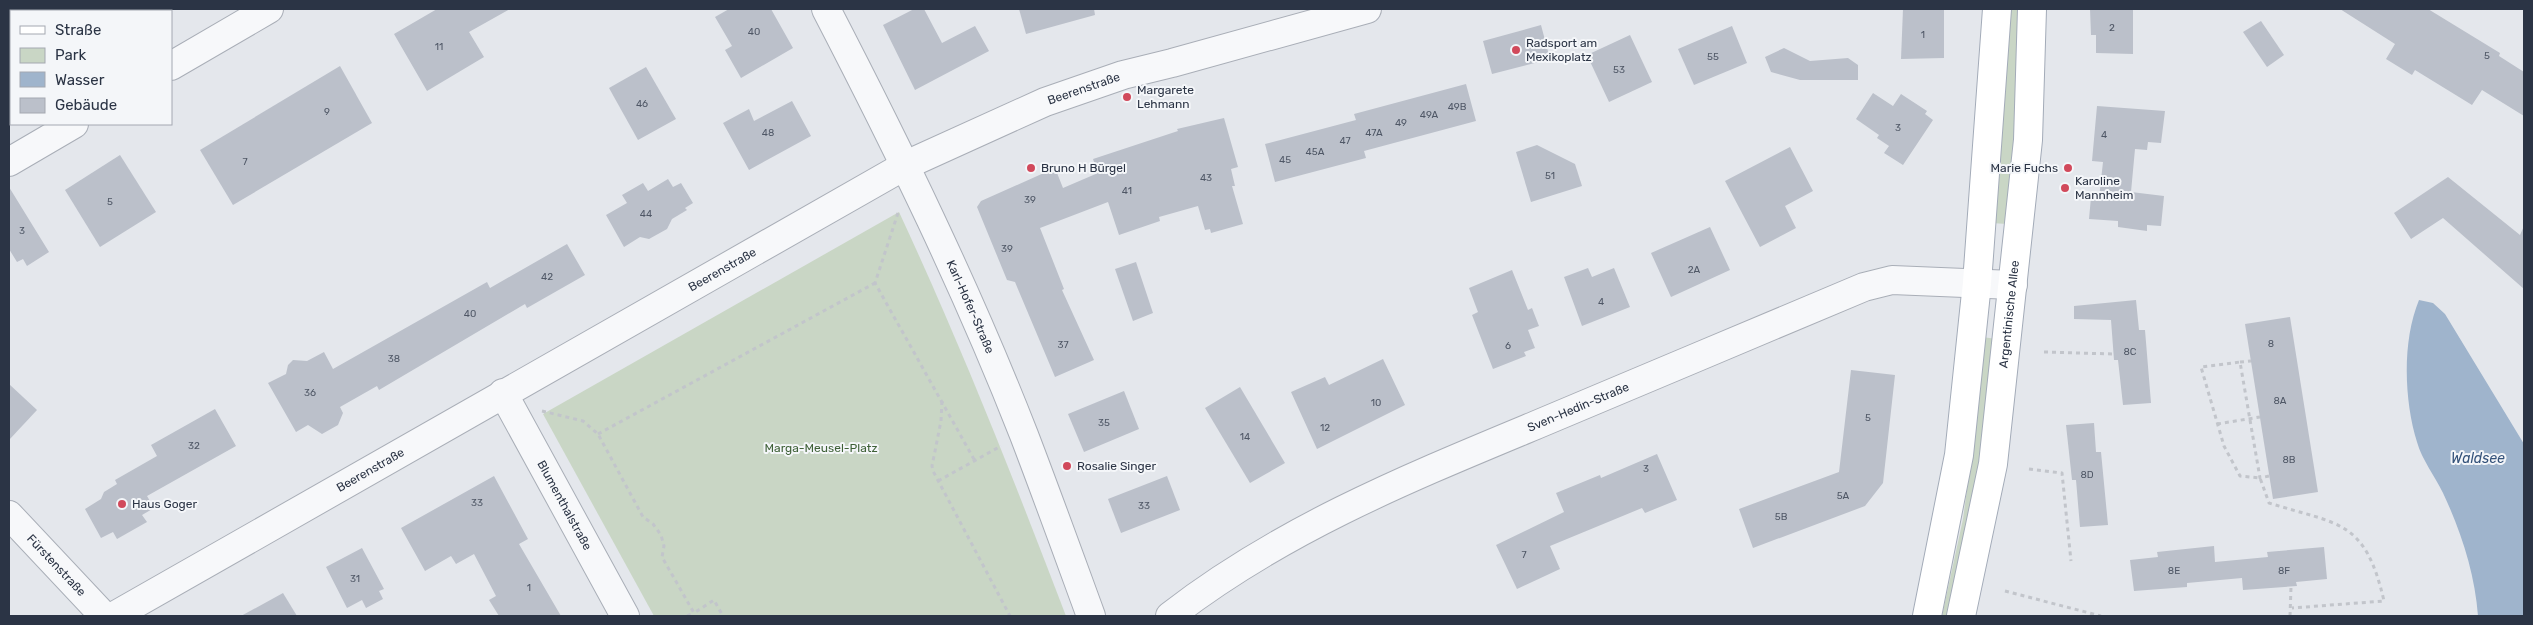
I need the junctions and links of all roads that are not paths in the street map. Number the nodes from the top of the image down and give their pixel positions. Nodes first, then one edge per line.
1 (269, 9) edge
2 (826, 9) edge
3 (1367, 9) edge
4 (1997, 9) edge
5 (2032, 9) edge
6 (172, 65) edge
7 (72, 125) edge
8 (9, 162) edge
9 (906, 166) junction
10 (1976, 283) junction
11 (2013, 286) junction
12 (503, 393) junction
13 (9, 515) edge
14 (104, 616) edge
15 (114, 616) edge
16 (625, 616) edge
17 (1091, 616) edge
18 (1170, 616) edge
19 (1927, 616) edge
20 (1961, 616) edge

1 - 6 street
2 - 9 street, Karl-Hofer-Straße
3 - 9 street, Beerenstraße
4 - 10 main road
5 - 11 main road, Argentinische Allee
7 - 8 street
9 - 12 street, Beerenstraße
9 - 17 street, Karl-Hofer-Straße
10 - 11 street, Sven-Hedin-Straße
10 - 18 street, Sven-Hedin-Straße
10 - 19 main road
11 - 20 main road, Argentinische Allee
12 - 15 street, Beerenstraße
12 - 16 street, Blumenthalstraße
13 - 14 street, Fürstenstraße

